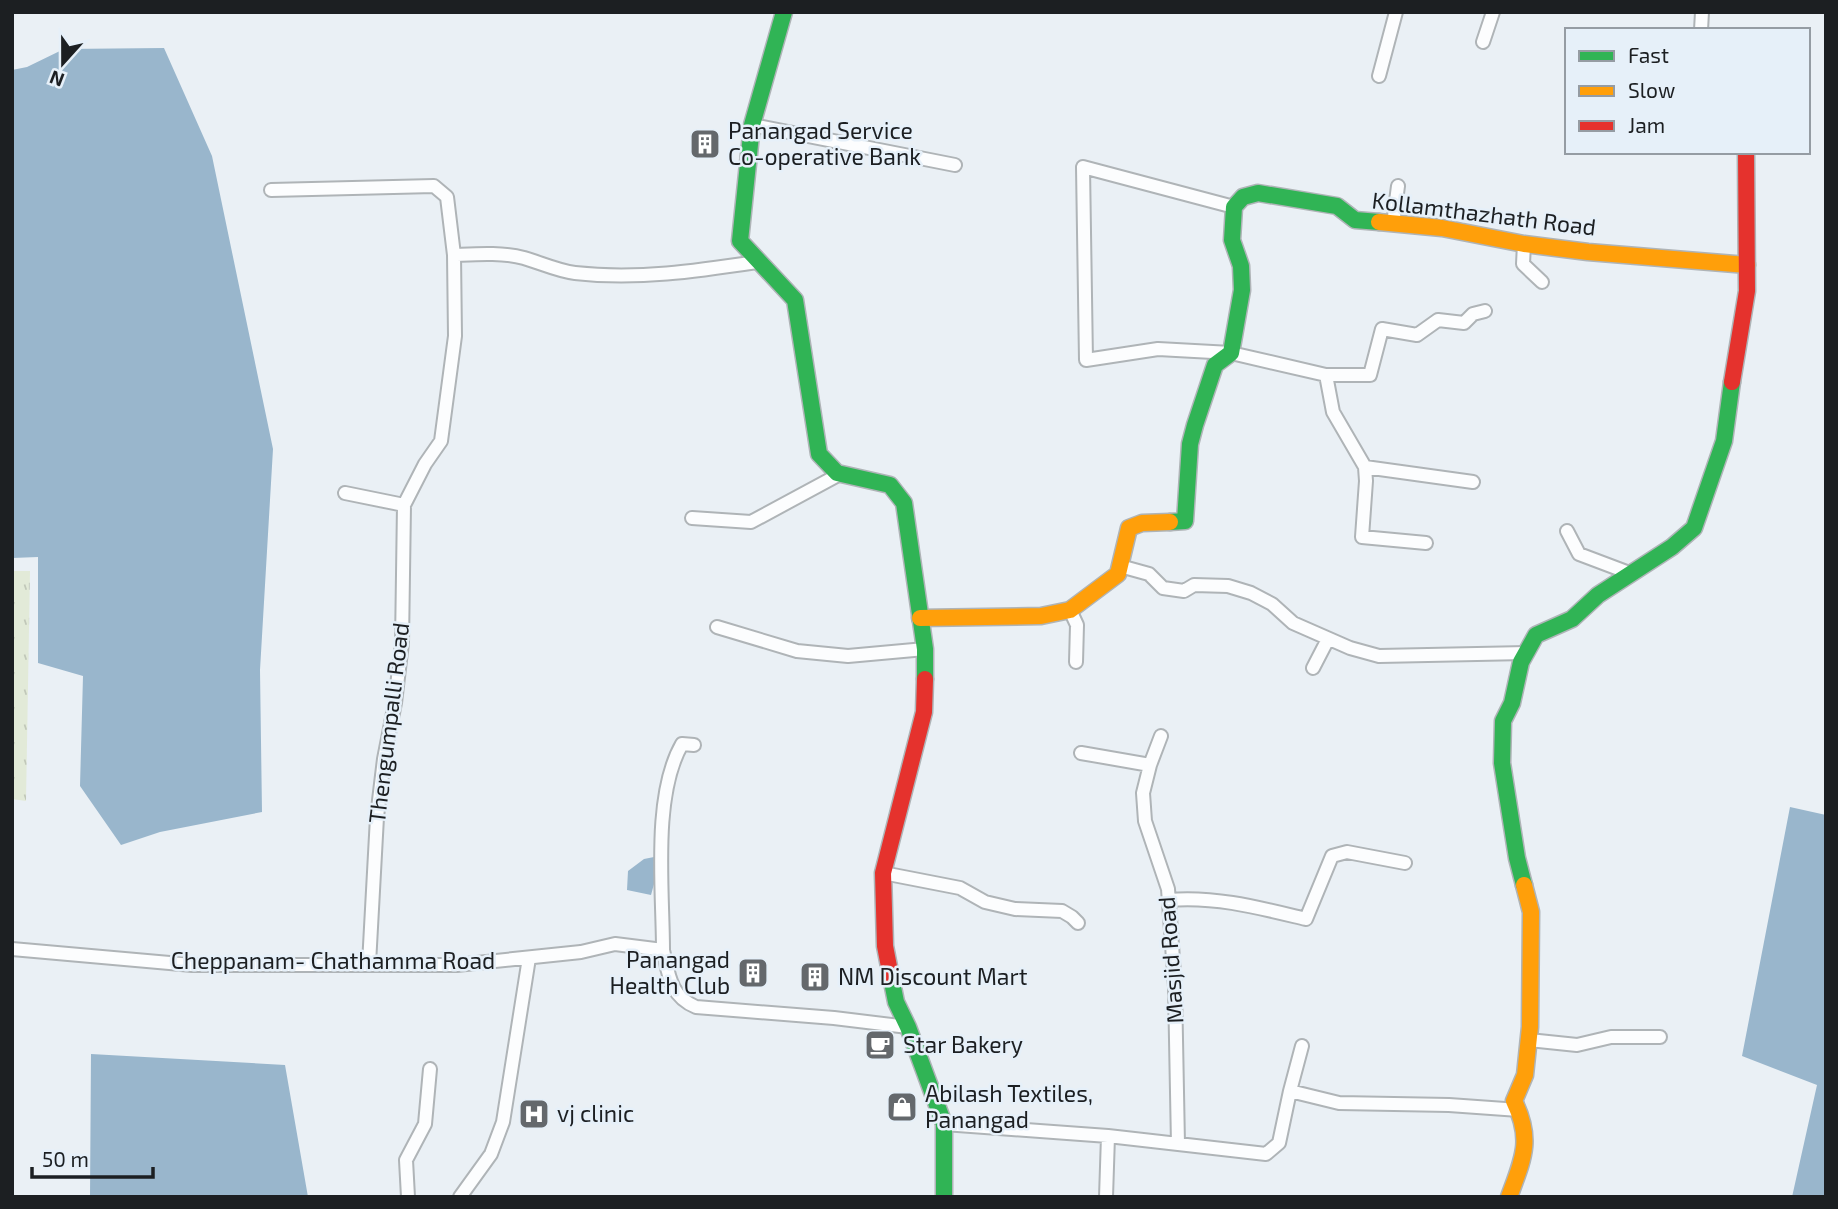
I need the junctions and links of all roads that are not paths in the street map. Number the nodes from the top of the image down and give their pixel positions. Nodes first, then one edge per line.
1 (784, 12) edge
2 (1395, 12) edge
3 (1493, 12) edge
4 (1483, 42) dead end
5 (1379, 76) dead end
6 (752, 125) junction
7 (1746, 154) edge
8 (955, 166) dead end
9 (1398, 186) dead end
10 (271, 190) dead end
11 (1234, 207) junction
12 (1393, 224) junction
13 (1524, 244) junction
14 (454, 255) junction
15 (758, 262) junction
16 (1747, 265) junction
17 (1542, 282) dead end
18 (1485, 311) dead end
19 (1231, 353) junction
20 (1326, 375) junction
21 (1365, 467) junction
22 (840, 474) junction
23 (1473, 482) dead end
24 (345, 493) dead end
25 (404, 505) junction
26 (692, 517) dead end
27 (1567, 531) dead end
28 (1426, 543) dead end
29 (1120, 566) junction
30 (1632, 574) junction
31 (1070, 610) junction
32 (920, 618) junction
33 (717, 627) dead end
34 (1328, 639) junction
35 (925, 649) junction
36 (1527, 653) junction
37 (1076, 662) dead end
38 (1313, 668) dead end
39 (1161, 736) dead end
40 (694, 745) dead end
41 (1081, 753) dead end
42 (1150, 765) junction
43 (1405, 863) dead end
44 (883, 873) junction
45 (1169, 900) junction
46 (1078, 923) dead end
47 (12, 949) edge
48 (663, 950) junction
49 (529, 958) junction
50 (369, 964) junction
51 (908, 1027) junction
52 (1660, 1037) dead end
53 (1529, 1040) junction
54 (1302, 1046) dead end
55 (430, 1069) dead end
56 (1290, 1091) junction
57 (1516, 1106) junction
58 (944, 1124) junction
59 (1108, 1136) junction
60 (1178, 1144) junction
61 (408, 1197) edge
62 (460, 1197) edge
63 (944, 1197) edge
64 (1106, 1197) edge
65 (1509, 1197) edge

1 - 6 street
2 - 5 street
3 - 4 street
6 - 8 street
6 - 15 street
7 - 16 street
9 - 12 street
10 - 14 street, Thengumpalli Road
11 - 12 street, Kollamthazhath Road
11 - 19 street
11 - 19 street
12 - 13 street, Kollamthazhath Road
13 - 16 street, Kollamthazhath Road
13 - 17 street
14 - 15 street
14 - 25 street, Thengumpalli Road
15 - 22 street
16 - 30 street
18 - 20 street
19 - 20 street
19 - 29 street
20 - 21 street
21 - 23 street
21 - 28 street
22 - 26 street
22 - 32 street
24 - 25 street
25 - 50 street, Thengumpalli Road
27 - 30 street
29 - 31 street
29 - 34 street
30 - 36 street
31 - 32 street
31 - 37 street
32 - 35 street
33 - 35 street
34 - 36 street
34 - 38 street
35 - 44 street
36 - 53 street
39 - 42 street, Masjid Road
40 - 48 street
41 - 42 street
42 - 45 street, Masjid Road
43 - 45 street
44 - 46 street
44 - 51 street
45 - 60 street, Masjid Road
47 - 50 street, Cheppanam- Chathamma Road
48 - 49 street, Cheppanam- Chathamma Road
48 - 51 street
49 - 50 street, Cheppanam- Chathamma Road
49 - 62 street
51 - 58 street
52 - 53 street
53 - 57 street
54 - 56 street
55 - 61 street
56 - 57 street
56 - 60 street
57 - 65 street
58 - 59 street
58 - 63 street
59 - 60 street
59 - 64 street

